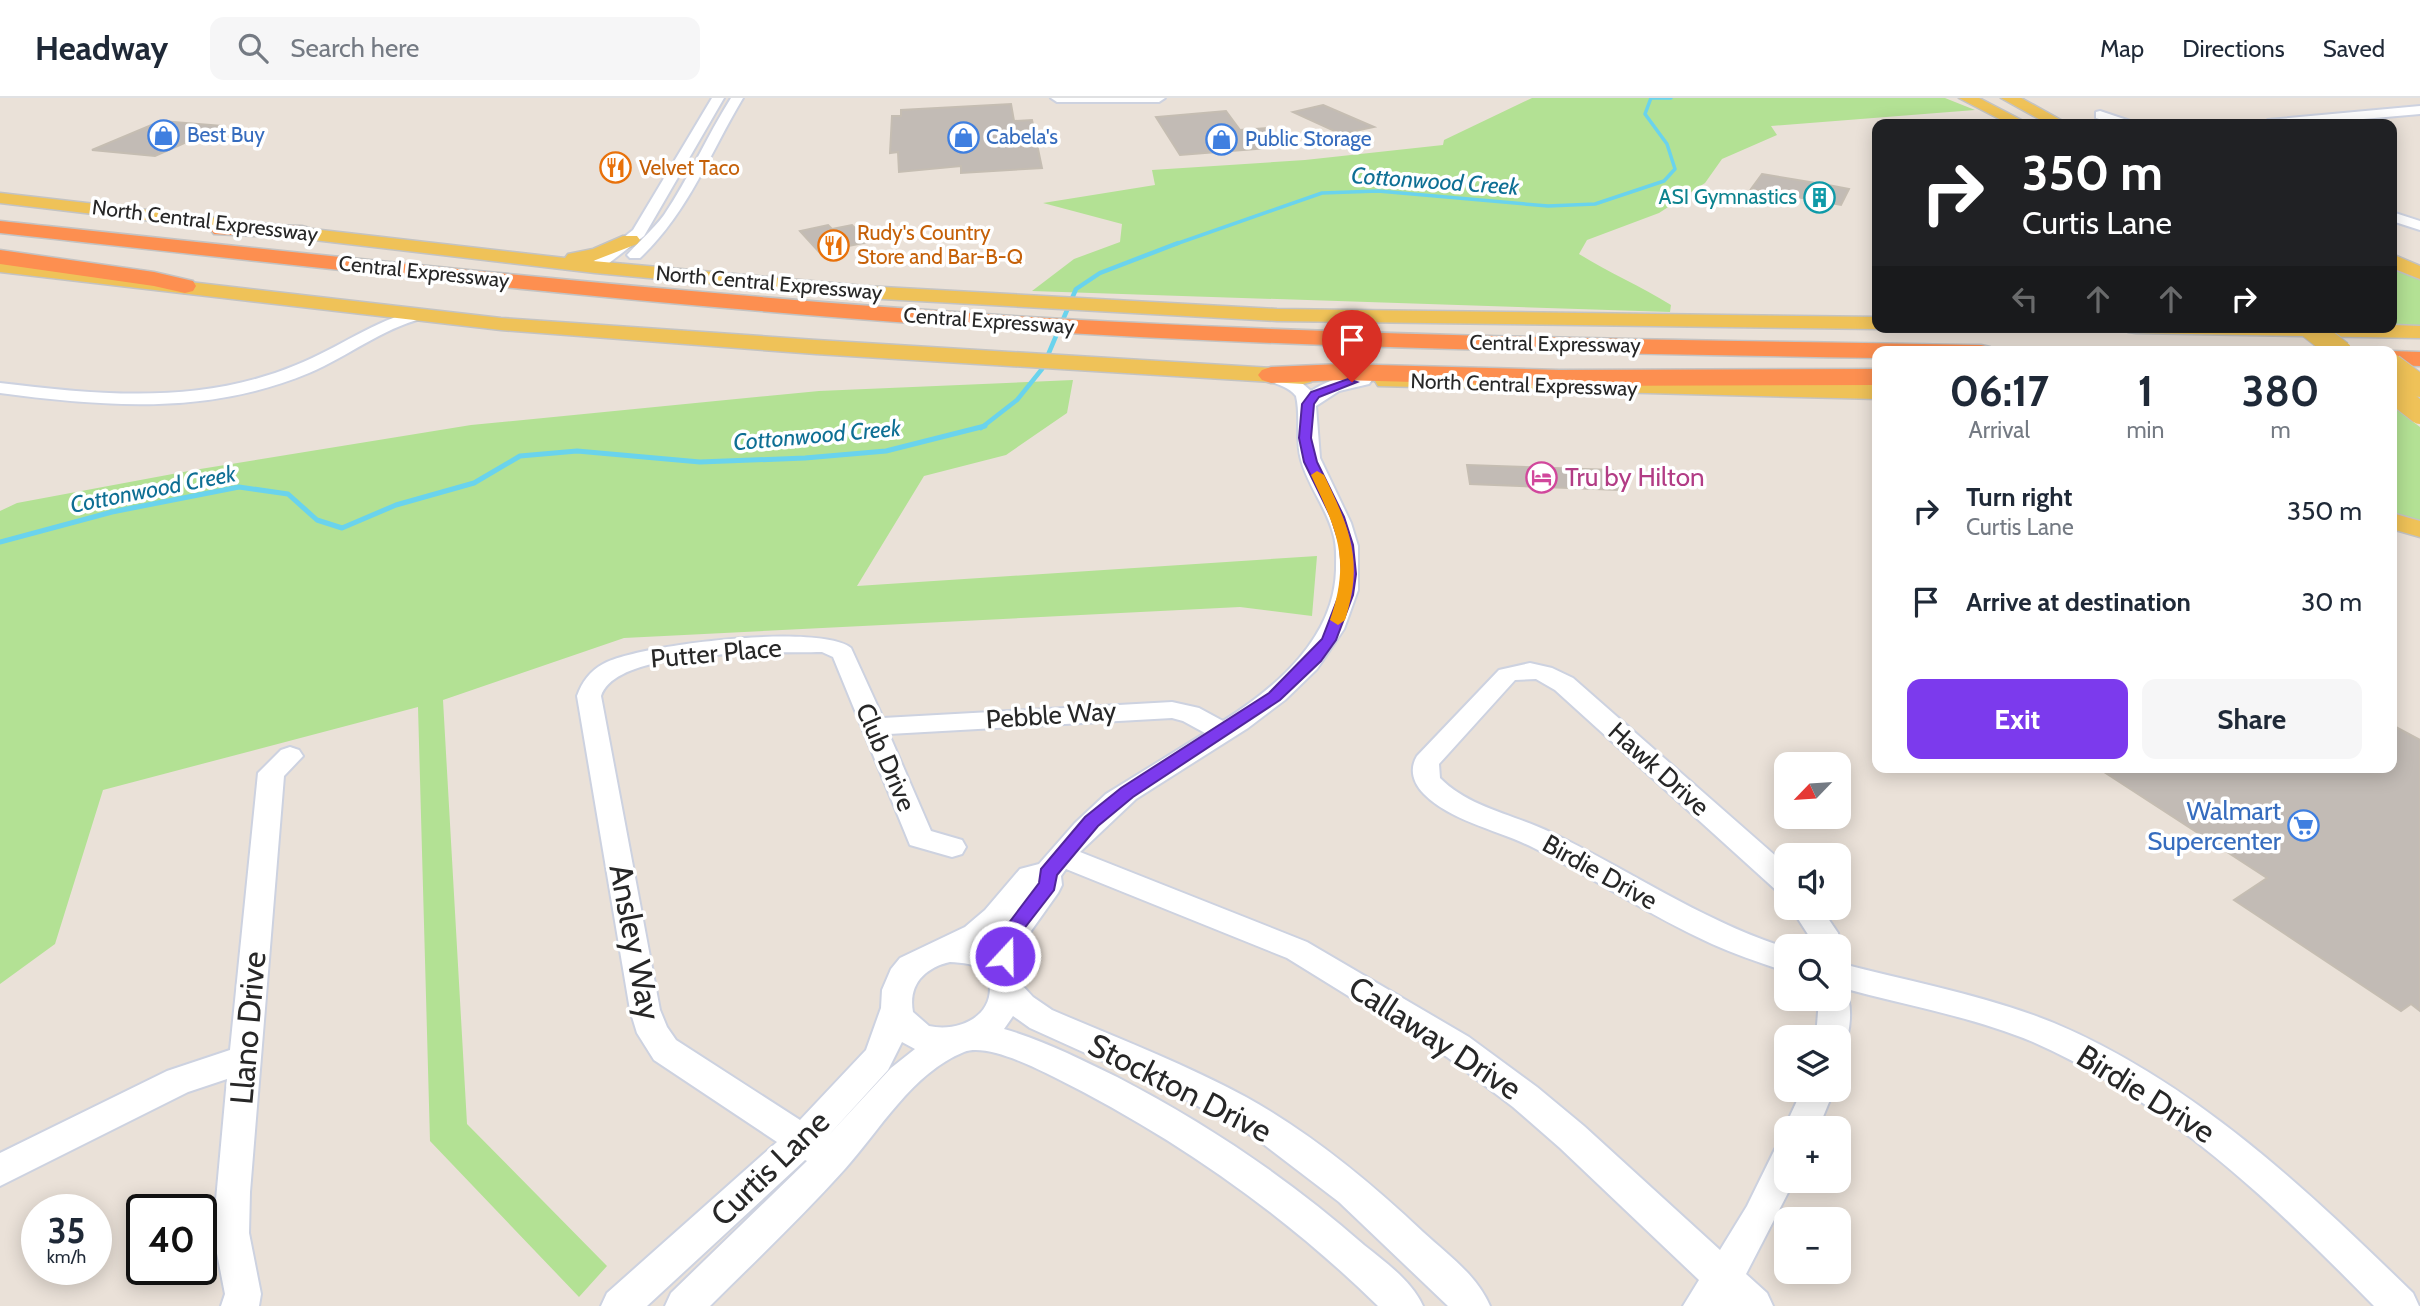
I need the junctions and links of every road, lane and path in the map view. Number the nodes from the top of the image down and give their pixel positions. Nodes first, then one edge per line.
1 (718, 98) edge
2 (737, 98) edge
3 (1058, 98) edge
4 (1159, 98) edge
5 (1967, 98) edge
6 (2009, 98) edge
7 (1095, 99) edge
8 (2420, 110) edge
9 (2403, 112) junction
10 (2100, 115) dead end
11 (2011, 119) edge
12 (2050, 119) edge
13 (2112, 119) edge
14 (2324, 119) edge
15 (2420, 121) edge
16 (0, 198) edge
17 (0, 212) edge
18 (2397, 218) edge
19 (2420, 226) edge
20 (0, 227) edge
21 (302, 232) junction
22 (0, 240) edge
23 (630, 240) junction
24 (0, 257) edge
25 (541, 261) junction
26 (2397, 262) edge
27 (0, 266) edge
28 (595, 267) junction
29 (617, 269) junction
30 (2420, 273) edge
31 (185, 286) junction
32 (364, 308) junction
33 (418, 315) junction
34 (1486, 318) junction
35 (1872, 323) edge
36 (1126, 326) junction
37 (994, 327) junction
38 (2397, 332) edge
39 (2420, 332) edge
40 (2317, 333) edge
41 (2349, 333) edge
42 (1937, 346) edge
43 (2333, 346) edge
44 (2366, 346) edge
45 (1872, 350) edge
46 (2397, 358) edge
47 (2420, 359) edge
48 (1872, 366) edge
49 (2397, 369) edge
50 (2397, 374) edge
51 (1271, 375) junction
52 (2420, 375) edge
53 (0, 376) edge
54 (1872, 377) edge
55 (1363, 380) junction
56 (2420, 386) edge
57 (0, 388) edge
58 (1872, 392) edge
59 (2397, 395) edge
60 (2397, 401) edge
61 (2420, 401) edge
62 (1308, 404) junction
63 (2420, 413) edge
64 (2397, 522) edge
65 (2420, 528) edge
66 (837, 648) joint
67 (1524, 670) joint
68 (599, 677) joint
69 (873, 727) junction
70 (1223, 732) junction
71 (290, 756) dead end
72 (952, 847) dead end
73 (1054, 865) junction
74 (1774, 871) edge
75 (950, 950) junction
76 (1774, 955) edge
77 (1851, 979) edge
78 (1007, 985) junction
79 (895, 1011) junction
80 (963, 1038) junction
81 (245, 1059) junction
82 (802, 1141) junction
83 (832, 1159) junction
84 (0, 1170) edge
85 (1774, 1188) edge
86 (1724, 1278) junction
87 (240, 1306) edge
88 (620, 1306) edge
89 (684, 1306) edge
90 (1404, 1306) edge
91 (1471, 1306) edge
92 (1702, 1306) edge
93 (1754, 1306) edge
94 (2400, 1306) edge

1 - 23 street
2 - 29 street
3 - 7 street
4 - 7 street
5 - 11 main road
6 - 12 main road
8 - 9 street
9 - 14 street
9 - 15 street
10 - 13 street
16 - 21 main road, North Central Expressway
17 - 21 highway
18 - 19 street
20 - 37 highway, Central Expressway
21 - 25 main road, North Central Expressway
22 - 37 highway, Central Expressway
23 - 25 main road
23 - 28 street
24 - 31 highway
25 - 28 main road, North Central Expressway
26 - 30 main road
27 - 31 main road, North Central Expressway
28 - 29 main road, North Central Expressway
29 - 36 main road, North Central Expressway
31 - 32 main road, North Central Expressway
32 - 33 main road, North Central Expressway
32 - 53 street
33 - 51 main road, North Central Expressway
33 - 57 street
34 - 35 main road, North Central Expressway
34 - 36 main road, North Central Expressway
34 - 42 highway
36 - 37 highway, Central Expressway
36 - 45 highway, Central Expressway
36 - 48 highway, Central Expressway
38 - 39 main road
40 - 43 main road, bridge
41 - 44 main road
46 - 47 highway
49 - 56 main road, bridge
50 - 52 highway
51 - 54 highway
51 - 55 main road, North Central Expressway
51 - 62 street
55 - 58 main road, North Central Expressway
55 - 62 street
59 - 63 main road, bridge
60 - 61 main road
62 - 70 street
64 - 65 main road
66 - 68 street, Putter Place
66 - 69 street, Club Drive
67 - 74 street, Hawk Drive
67 - 76 street, Birdie Drive
68 - 82 street, Ansley Way
69 - 70 street, Pebble Way
69 - 72 street, Club Drive
70 - 73 street
71 - 81 street, Llano Drive
73 - 75 street
73 - 78 street
73 - 86 street, Callaway Drive
75 - 78 street
75 - 79 street
77 - 94 street, Birdie Drive
78 - 80 street
78 - 91 street, Stockton Drive
79 - 80 street
79 - 82 street, Curtis Lane
80 - 83 street, Curtis Lane
80 - 90 street, Stockton Drive
81 - 84 street
81 - 87 street, Llano Drive
82 - 83 street, Ansley Way
82 - 88 street, Curtis Lane
83 - 89 street, Curtis Lane
85 - 86 street
86 - 92 street
86 - 93 street, Callaway Drive

